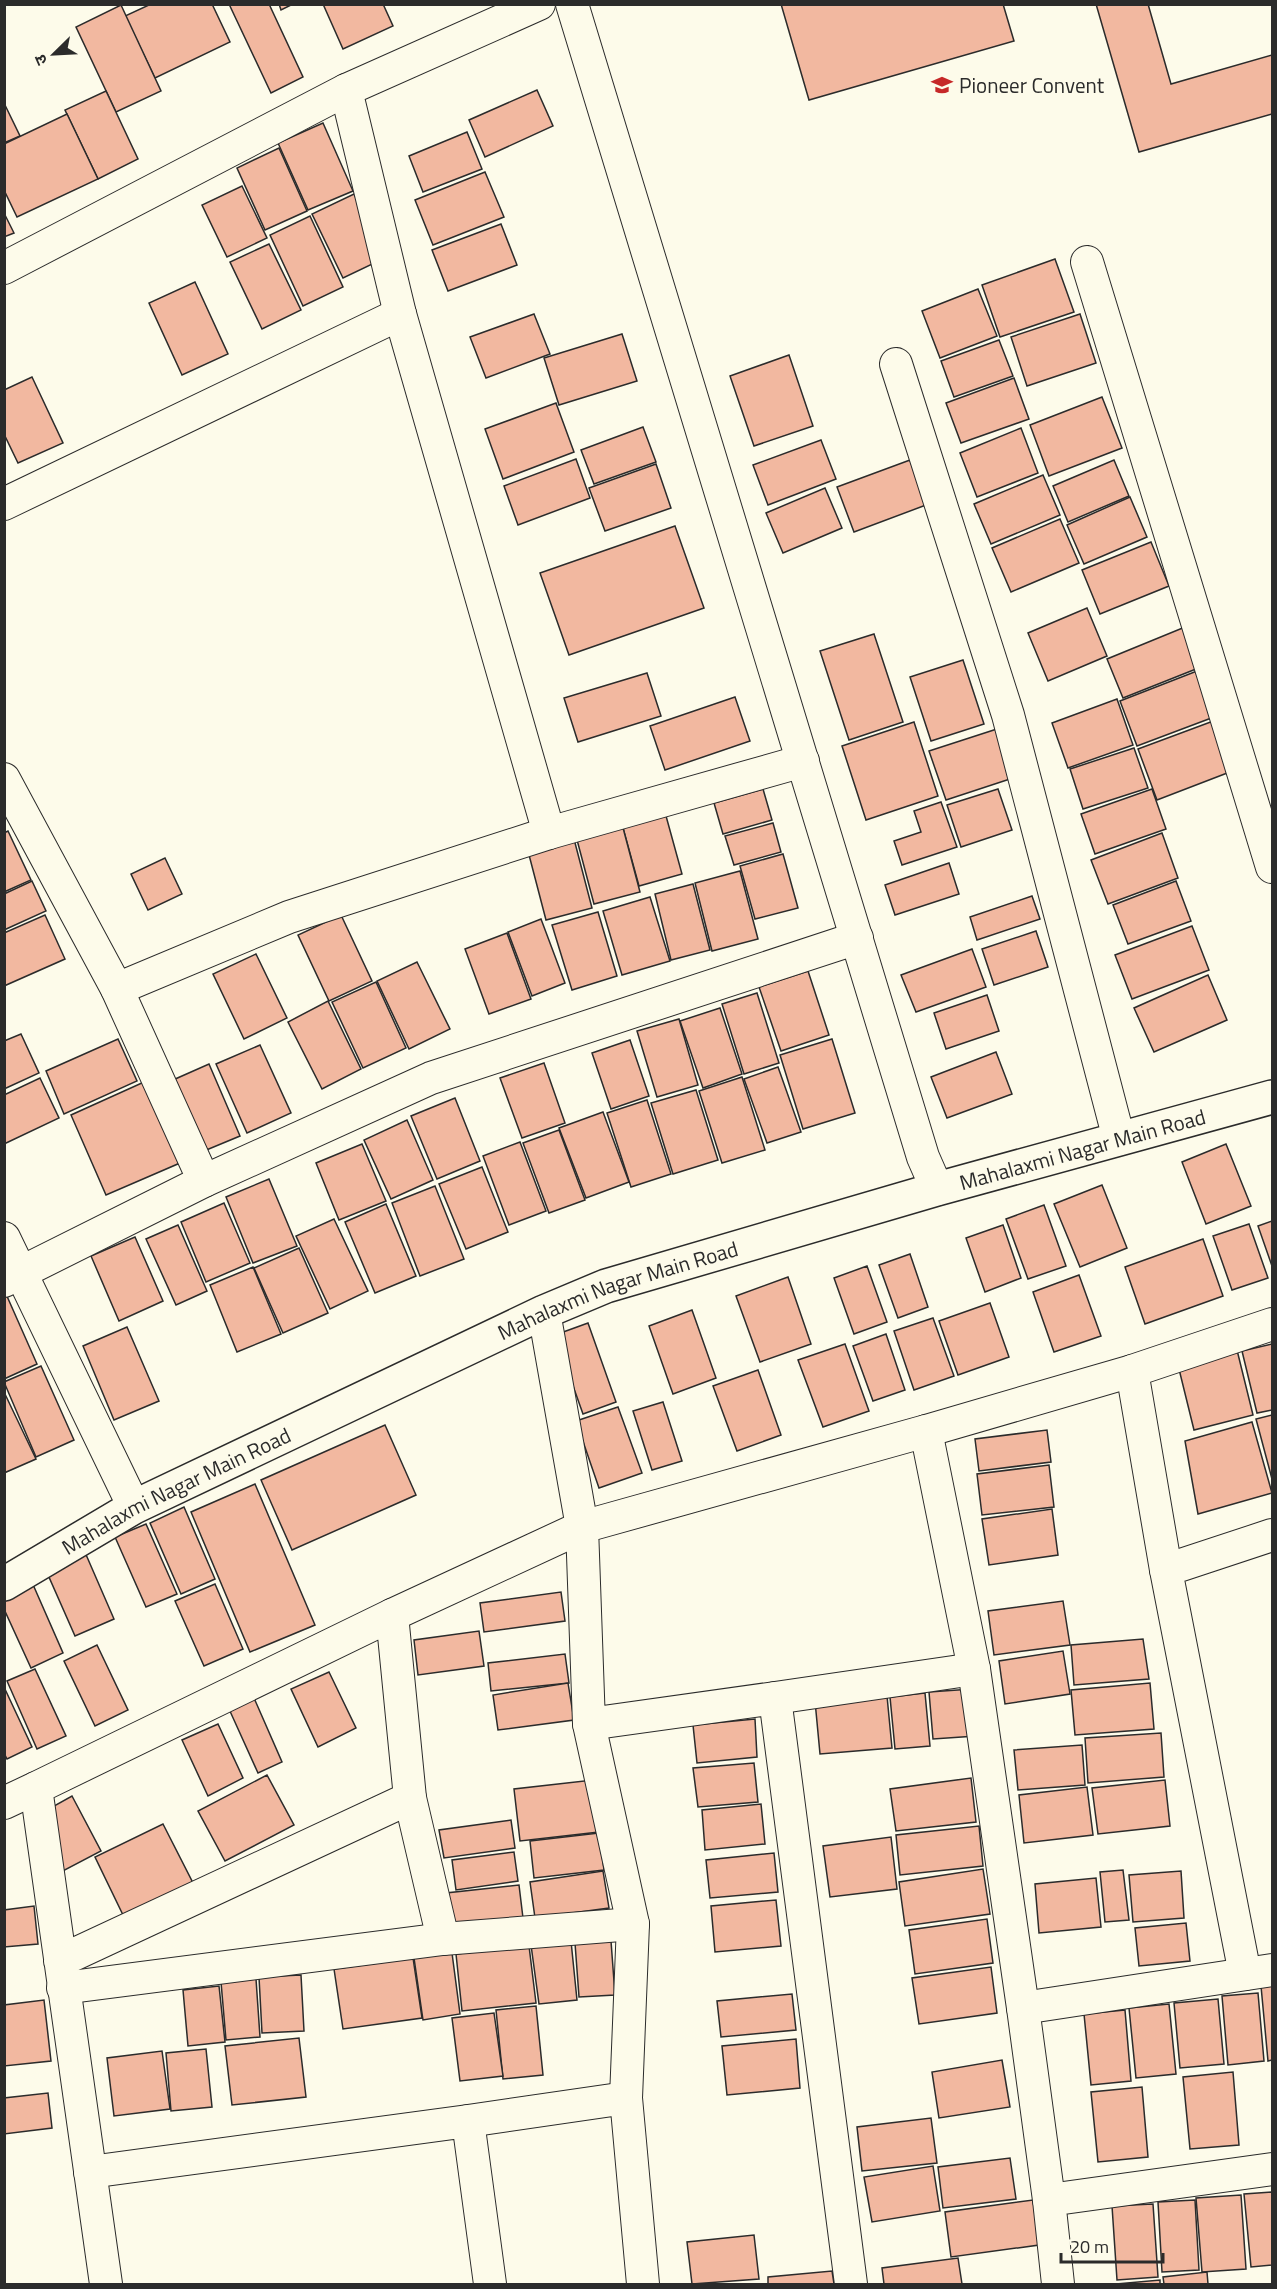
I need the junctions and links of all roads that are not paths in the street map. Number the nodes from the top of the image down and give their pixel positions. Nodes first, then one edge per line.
1 (539, 4) edge
2 (572, 4) edge
3 (346, 90) junction
4 (1087, 262) dead end
5 (4, 268) edge
6 (400, 314) junction
7 (896, 364) dead end
8 (4, 504) edge
9 (803, 761) junction
10 (4, 779) edge
11 (549, 833) junction
12 (1272, 867) edge
13 (857, 938) junction
14 (117, 989) junction
15 (1272, 1097) edge
16 (1119, 1139) junction
17 (204, 1181) junction
18 (937, 1189) junction
19 (4, 1238) edge
20 (13, 1276) edge
21 (544, 1312) junction
22 (1272, 1323) edge
23 (1132, 1371) junction
24 (926, 1431) junction
25 (134, 1507) junction
26 (582, 1527) junction
27 (1272, 1535) edge
28 (1166, 1570) junction
29 (4, 1584) edge
30 (392, 1615) junction
31 (974, 1669) junction
32 (775, 1698) junction
33 (589, 1724) junction
34 (36, 1788) junction
35 (410, 1798) junction
36 (4, 1803) edge
37 (633, 1924) junction
38 (443, 1939) junction
39 (1259, 1972) edge
40 (62, 1974) junction
41 (1023, 2008) junction
42 (626, 2098) junction
43 (468, 2121) junction
44 (1272, 2169) edge
45 (90, 2172) junction
46 (1049, 2200) junction
47 (106, 2284) edge
48 (490, 2284) edge
49 (643, 2284) edge
50 (851, 2284) edge
51 (1058, 2284) edge

1 - 3 street
2 - 9 street
3 - 5 street
3 - 6 street
4 - 12 street
6 - 8 street
6 - 11 street
7 - 16 street
9 - 11 street
9 - 13 street
10 - 14 street
11 - 14 street
13 - 17 street
13 - 18 street
14 - 17 street
15 - 16 street, Mahalaxmi Nagar Main Road
16 - 18 street, Mahalaxmi Nagar Main Road
17 - 20 street
18 - 21 street, Mahalaxmi Nagar Main Road
19 - 20 street
20 - 25 street
21 - 25 street, Mahalaxmi Nagar Main Road
21 - 26 street
22 - 23 street
23 - 24 street
23 - 28 street
24 - 26 street
24 - 31 street
25 - 29 street, Mahalaxmi Nagar Main Road
26 - 30 street
26 - 33 street
27 - 28 street
28 - 39 street
30 - 34 street
30 - 35 street
31 - 32 street
31 - 41 street
32 - 33 street
32 - 50 street
33 - 37 street
34 - 36 street
34 - 40 street
35 - 38 street
35 - 40 street
37 - 38 street
37 - 42 street
38 - 40 street
39 - 41 street
40 - 45 street
41 - 46 street
42 - 43 street
42 - 49 street
43 - 45 street
43 - 48 street
44 - 46 street
45 - 47 street
46 - 51 street

